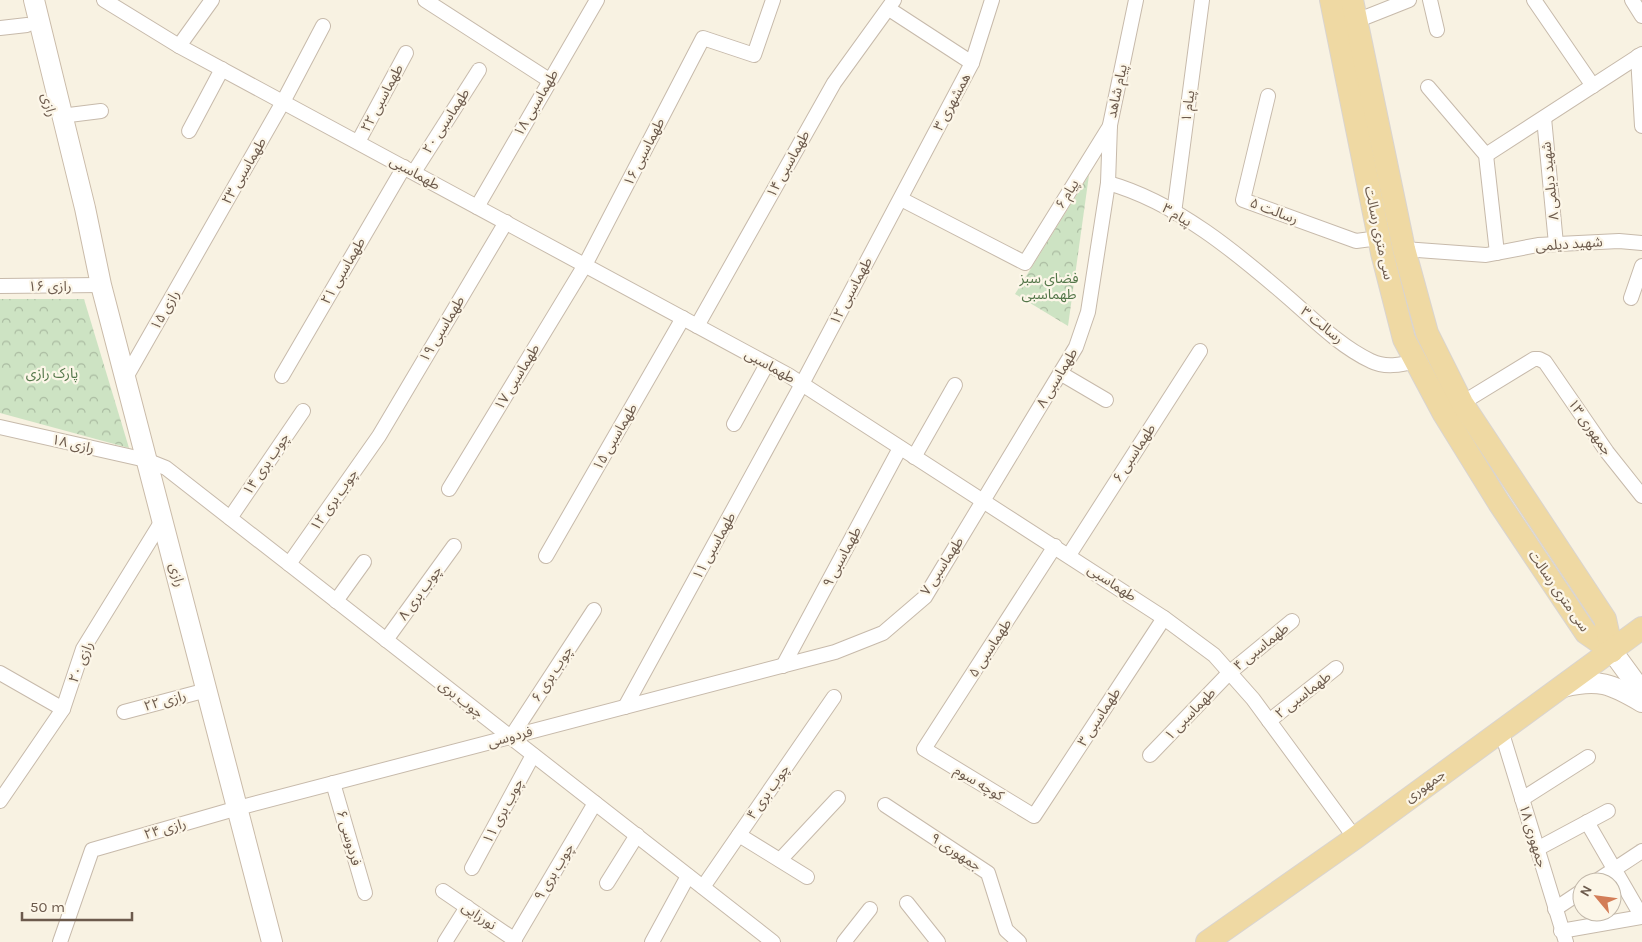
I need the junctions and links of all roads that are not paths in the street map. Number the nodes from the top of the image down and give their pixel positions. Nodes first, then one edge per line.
1 (104, 0) edge
2 (212, 0) edge
3 (425, 0) edge
4 (597, 0) edge
5 (773, 0) edge
6 (992, 0) edge
7 (1136, 0) edge
8 (1202, 0) edge
9 (1331, 0) edge
10 (1409, 0) edge
11 (1430, 0) edge
12 (1534, 0) edge
13 (1632, 0) edge
14 (891, 4) edge
15 (32, 7) edge
16 (1354, 11) edge
17 (1642, 16) edge
18 (323, 26) dead end
19 (0, 28) edge
20 (1437, 30) dead end
21 (179, 46) junction
22 (406, 53) dead end
23 (1640, 55) edge
24 (972, 63) junction
25 (222, 68) junction
26 (479, 70) dead end
27 (549, 80) junction
28 (1593, 86) junction
29 (1428, 87) dead end
30 (1360, 93) junction
31 (1268, 96) dead end
32 (283, 102) junction
33 (101, 111) dead end
34 (61, 116) junction
35 (1544, 118) junction
36 (1110, 125) junction
37 (1642, 126) edge
38 (189, 131) dead end
39 (358, 142) junction
40 (1486, 156) junction
41 (409, 170) junction
42 (1108, 183) junction
43 (900, 199) junction
44 (478, 207) junction
45 (84, 208) junction
46 (1174, 213) junction
47 (506, 222) junction
48 (1379, 238) junction
49 (204, 240) joint
50 (1556, 244) junction
51 (1642, 244) edge
52 (1404, 249) junction
53 (1497, 253) junction
54 (1241, 256) joint
55 (585, 265) junction
56 (1642, 266) edge
57 (0, 286) edge
58 (100, 286) junction
59 (1631, 298) dead end
60 (683, 318) junction
61 (698, 326) junction
62 (1200, 351) dead end
63 (1416, 361) junction
64 (767, 364) junction
65 (1060, 374) junction
66 (282, 376) dead end
67 (125, 379) junction
68 (802, 384) junction
69 (955, 385) dead end
70 (1106, 400) dead end
71 (1462, 403) junction
72 (303, 411) dead end
73 (734, 424) dead end
74 (0, 427) edge
75 (379, 436) joint
76 (900, 448) junction
77 (914, 457) junction
78 (146, 460) junction
79 (449, 490) dead end
80 (1642, 496) edge
81 (983, 502) junction
82 (230, 518) junction
83 (162, 521) junction
84 (454, 546) dead end
85 (1055, 546) junction
86 (1069, 555) junction
87 (546, 556) dead end
88 (364, 562) dead end
89 (288, 564) junction
90 (336, 601) junction
91 (594, 610) dead end
92 (1164, 618) junction
93 (1292, 621) dead end
94 (1642, 628) edge
95 (386, 640) junction
96 (1612, 651) junction
97 (783, 666) junction
98 (1336, 668) dead end
99 (0, 672) edge
100 (1229, 673) junction
101 (1561, 687) junction
102 (207, 690) junction
103 (1642, 692) edge
104 (834, 697) dead end
105 (1642, 702) edge
106 (625, 707) junction
107 (63, 710) junction
108 (124, 712) dead end
109 (1269, 721) junction
110 (1501, 730) junction
111 (511, 737) junction
112 (924, 749) joint
113 (533, 755) junction
114 (1150, 755) dead end
115 (1588, 757) dead end
116 (333, 783) junction
117 (838, 798) dead end
118 (1522, 799) junction
119 (0, 801) edge
120 (595, 803) junction
121 (885, 805) dead end
122 (238, 808) junction
123 (1608, 811) dead end
124 (1034, 816) joint
125 (1587, 822) junction
126 (636, 835) junction
127 (738, 835) junction
128 (1355, 838) junction
129 (1537, 849) junction
130 (1642, 851) edge
131 (780, 860) junction
132 (472, 868) dead end
133 (1614, 870) junction
134 (1611, 872) edge
135 (688, 876) junction
136 (807, 877) dead end
137 (607, 883) dead end
138 (702, 887) junction
139 (443, 891) dead end
140 (365, 893) dead end
141 (1572, 898) edge
142 (907, 903) dead end
143 (467, 907) junction
144 (1555, 909) junction
145 (870, 910) dead end
146 (1642, 917) edge
147 (1564, 936) edge
148 (514, 941) edge
149 (60, 942) edge
150 (272, 942) edge
151 (445, 942) edge
152 (652, 942) edge
153 (773, 942) edge
154 (844, 942) edge
155 (938, 942) edge
156 (1019, 942) edge
157 (1207, 942) edge

1 - 21 street, طهماسبی
2 - 21 street
3 - 27 street
4 - 27 street, ۱۸ طهماسبی
5 - 55 street, ۱۶ طهماسبی
6 - 24 street, ۳ همشهری
7 - 36 street, پیام شاهد
8 - 46 street, ۱ پیام
9 - 30 main road, سی متری رسالت
10 - 16 street
11 - 20 street
12 - 28 street
13 - 17 street
14 - 24 street
14 - 61 street, ۱۴ طهماسبی
15 - 19 street
15 - 34 main road, رازی
15 - 45 main road, رازی
16 - 30 main road, سی متری رسالت
18 - 32 street, ۲۳ طهماسبی
21 - 25 street, طهماسبی
22 - 39 street, ۲۲ طهماسبی
23 - 28 street
23 - 37 street
24 - 43 street, ۳ همشهری
25 - 32 street, طهماسبی
25 - 38 street
26 - 41 street, ۲۰ طهماسبی
27 - 44 street, ۱۸ طهماسبی
28 - 35 street
29 - 40 street
30 - 48 main road, سی متری رسالت
30 - 52 main road, سی متری رسالت
31 - 48 street, ۵ رسالت
32 - 39 street, طهماسبی
32 - 49 street, ۲۳ طهماسبی
33 - 34 street
34 - 45 main road, رازی
35 - 40 street
35 - 50 street, ۸ شهید دیلمی
36 - 42 street, پیام شاهد
36 - 43 street, ۶ پیام
39 - 41 street, طهماسبی
40 - 53 street
41 - 44 street, طهماسبی
41 - 66 street, ۲۱ طهماسبی
42 - 46 street, ۳ پیام
42 - 65 street, ۸ طهماسبی
43 - 68 street, ۱۲ طهماسبی
44 - 47 street, طهماسبی
45 - 58 main road, رازی
46 - 54 street, ۳ پیام
47 - 55 street, طهماسبی
47 - 75 street, ۱۹ طهماسبی
48 - 63 main road, سی متری رسالت
49 - 67 street, ۱۵ رازی
50 - 51 street, شهید دیلمی
50 - 53 street, شهید دیلمی
52 - 53 street, شهید دیلمی
52 - 71 main road, سی متری رسالت
54 - 63 street, ۳ رسالت
55 - 60 street, طهماسبی
55 - 79 street, ۱۷ طهماسبی
56 - 59 street
57 - 58 street, رازی ۱۶
58 - 67 main road, رازی
60 - 61 street, طهماسبی
60 - 87 street, ۱۵ طهماسبی
61 - 64 street, طهماسبی
62 - 86 street, ۶ طهماسبی
63 - 96 main road, سی متری رسالت
64 - 68 street, طهماسبی
64 - 73 street
65 - 70 street
65 - 81 street, ۸ طهماسبی
67 - 78 main road, رازی
68 - 76 street, طهماسبی
68 - 106 street, ۱۱ طهماسبی
69 - 77 street
71 - 80 street, ۱۳ جمهوری
71 - 96 main road, سی متری رسالت
72 - 82 street, ۱۴ چوب بری
74 - 78 street, رازی ۱۸
75 - 89 street, ۱۲ چوب بری
76 - 77 street, طهماسبی
76 - 97 street, ۹ طهماسبی
77 - 81 street, طهماسبی
78 - 82 street, چوب بری
78 - 83 main road, رازی
81 - 85 street, طهماسبی
81 - 97 street, ۷ طهماسبی
82 - 89 street, چوب بری
83 - 102 main road, رازی
83 - 107 street, رازی ۲۰
84 - 95 street, ۸ چوب بری
85 - 86 street, طهماسبی
85 - 112 street, ۵ طهماسبی
86 - 92 street, طهماسبی
88 - 90 street
89 - 90 street, چوب بری
90 - 95 street, چوب بری
91 - 111 street, ۶ چوب بری
92 - 100 street, طهماسبی
92 - 124 street, ۳ طهماسبی
93 - 100 street, ۴ طهماسبی
94 - 96 main road, جمهوری
95 - 111 street, چوب بری
96 - 101 main road, جمهوری
96 - 103 main road
97 - 106 street, فردوسی
98 - 109 street, ۲ طهماسبی
99 - 107 street
100 - 109 street, طهماسبی
100 - 114 street, ۱ طهماسبی
101 - 105 main road
101 - 110 main road, جمهوری
102 - 108 street, رازی ۲۲
102 - 122 main road, رازی
104 - 127 street, ۴ چوب بری
106 - 111 street, فردوسی
107 - 119 street, رازی ۲۰
109 - 128 street, طهماسبی
110 - 118 street, جمهوری ۱۸
110 - 128 main road, جمهوری
111 - 113 street, چوب بری
111 - 116 street, فردوسی
112 - 124 street, کوچه سوم
113 - 120 street, چوب بری
113 - 132 street, ۱۱ چوب بری
115 - 118 street
116 - 122 street, فردوسی
116 - 140 street, فردوسی ۶
117 - 131 street
118 - 129 street, جمهوری ۱۸
120 - 126 street, چوب بری
120 - 148 street, ۹ چوب بری
121 - 156 street, ۹ جمهوری
122 - 149 street, رازی ۲۴
122 - 150 main road, رازی
123 - 125 street
125 - 129 street
125 - 133 street
126 - 135 street, چوب بری
126 - 137 street
127 - 131 street
127 - 138 street, ۴ چوب بری
128 - 157 main road, جمهوری
129 - 144 street, جمهوری ۱۸
130 - 133 street
131 - 136 street
133 - 134 street
133 - 146 street
135 - 138 street, چوب بری
135 - 152 street
138 - 153 street, چوب بری
139 - 143 street, نورزایی
141 - 144 street
142 - 155 street
143 - 148 street, نورزایی
143 - 151 street
144 - 147 street, جمهوری ۱۸
145 - 154 street
146 - 147 street

